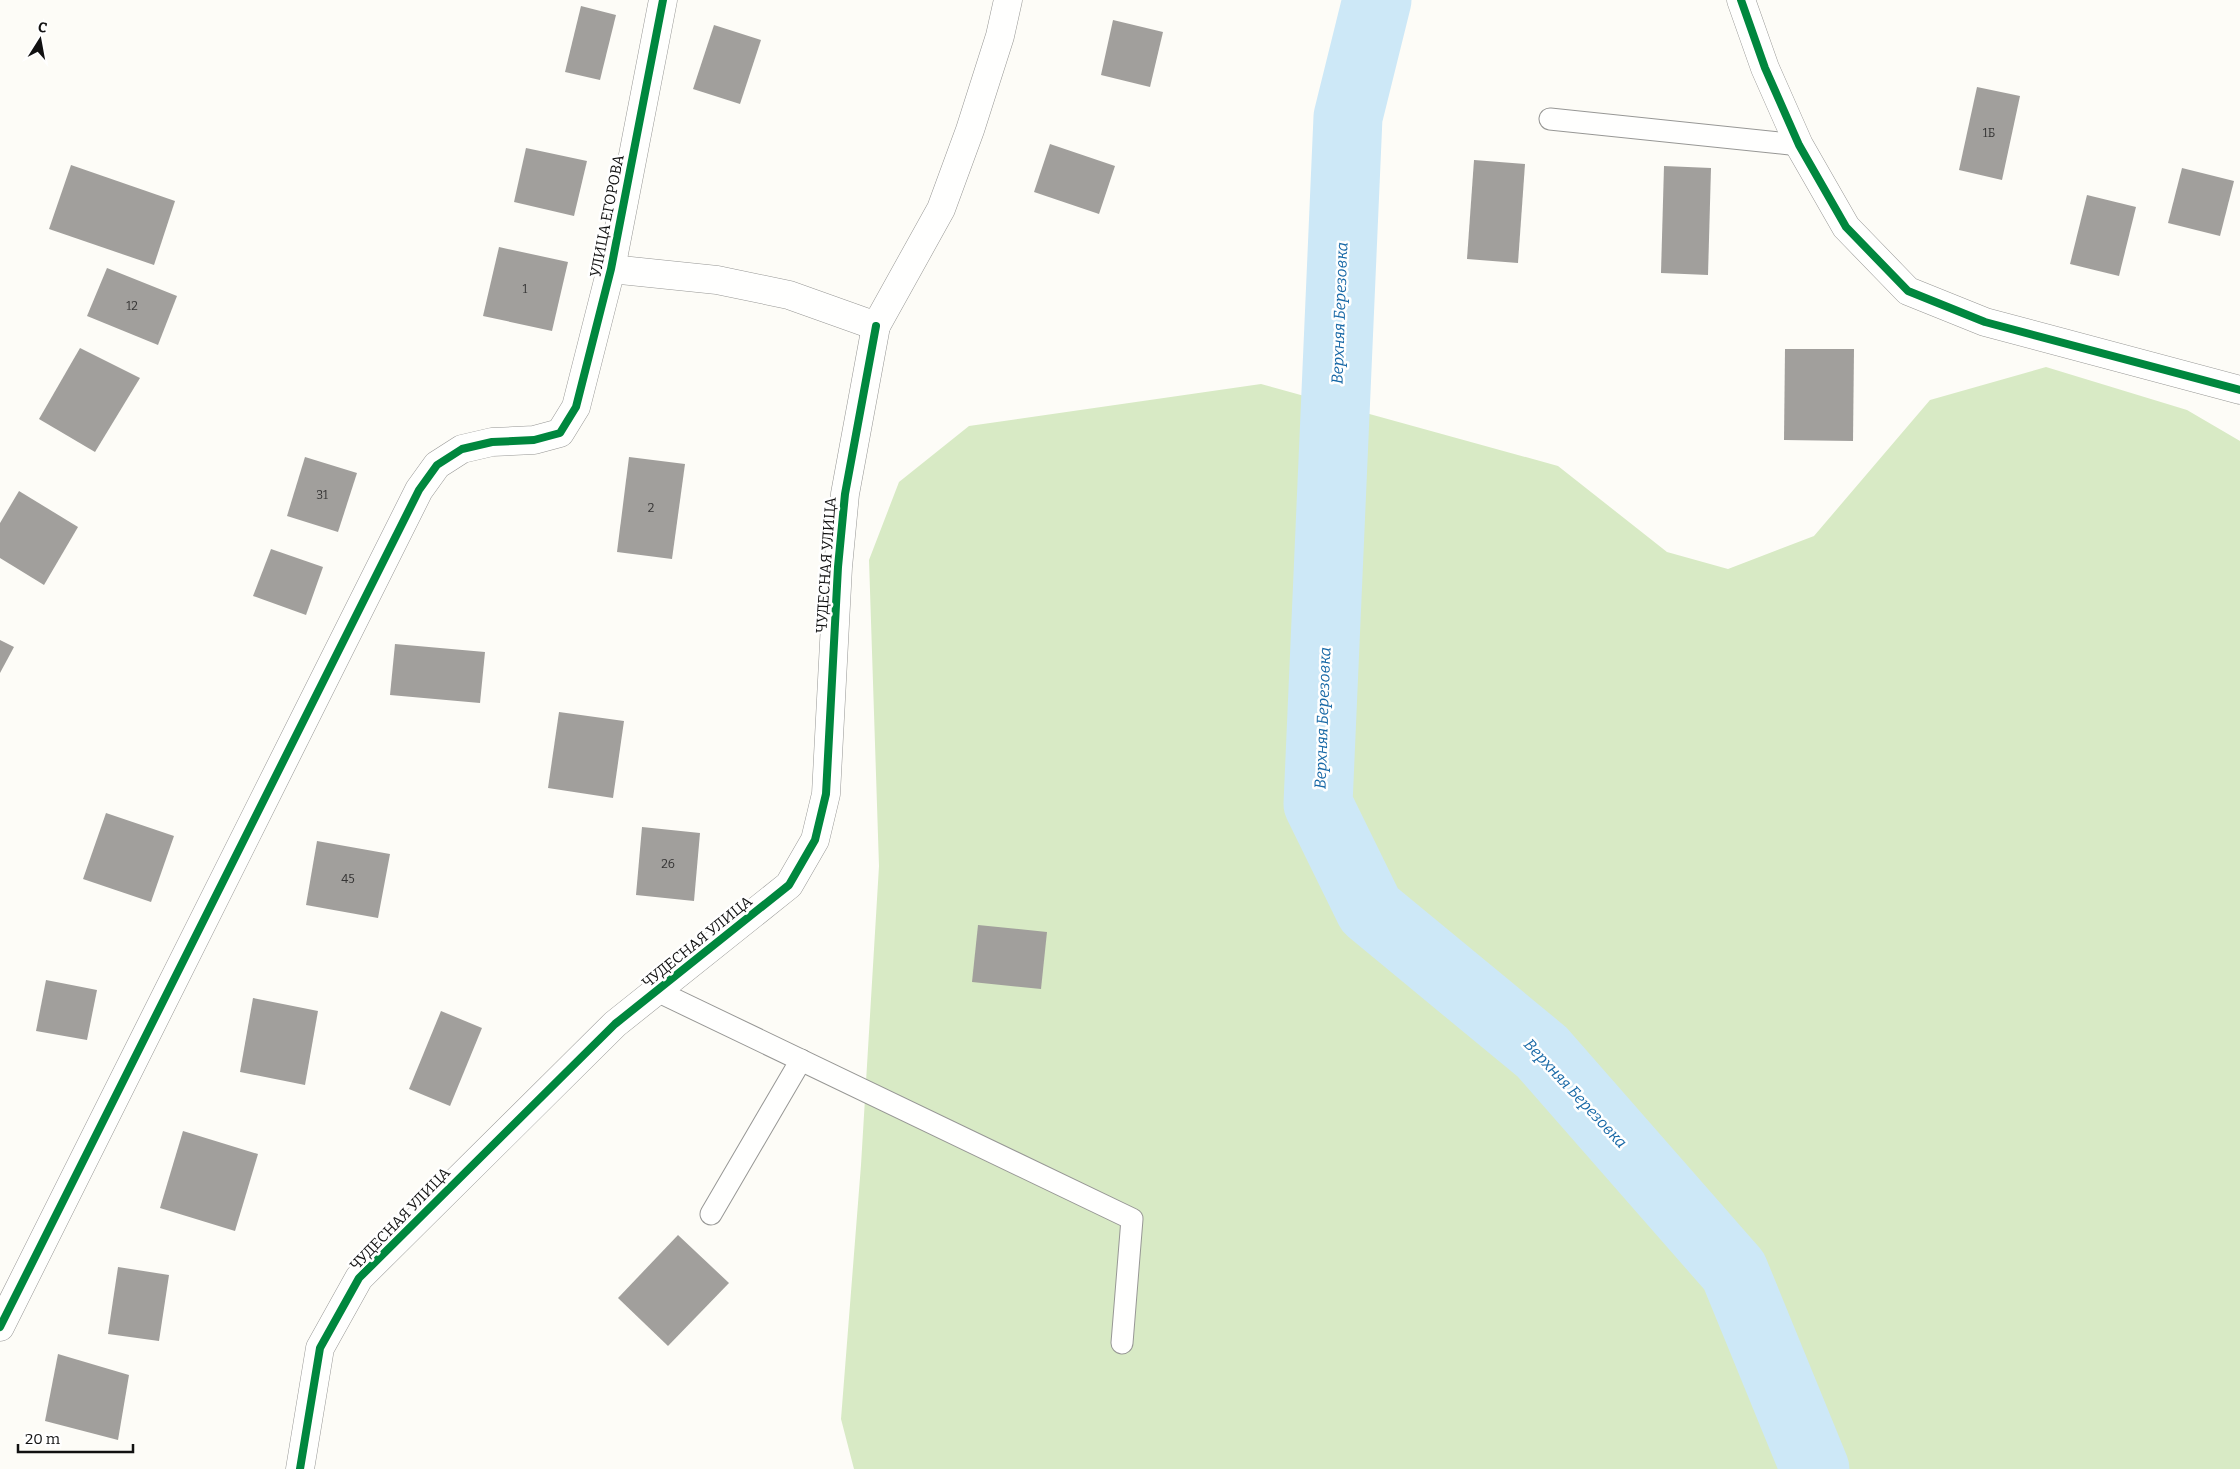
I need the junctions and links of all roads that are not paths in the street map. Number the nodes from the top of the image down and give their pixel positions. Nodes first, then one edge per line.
1 (663, 0) edge
2 (1008, 0) edge
3 (1741, 0) edge
4 (1550, 119) dead end
5 (1800, 145) junction
6 (611, 269) junction
7 (876, 326) junction
8 (2240, 390) edge
9 (657, 991) junction
10 (801, 1060) junction
11 (711, 1214) dead end
12 (0, 1327) edge
13 (1122, 1343) dead end
14 (300, 1469) edge

1 - 6 street, УЛИЦА ЕГОРОВА
2 - 7 street, ЧУДЕСНАЯ УЛИЦА
3 - 5 street
4 - 5 lane
5 - 8 street
6 - 7 street
6 - 12 street, УЛИЦА ЕГОРОВА
7 - 9 street, ЧУДЕСНАЯ УЛИЦА
9 - 10 lane
9 - 14 street, ЧУДЕСНАЯ УЛИЦА
10 - 11 lane
10 - 13 lane

